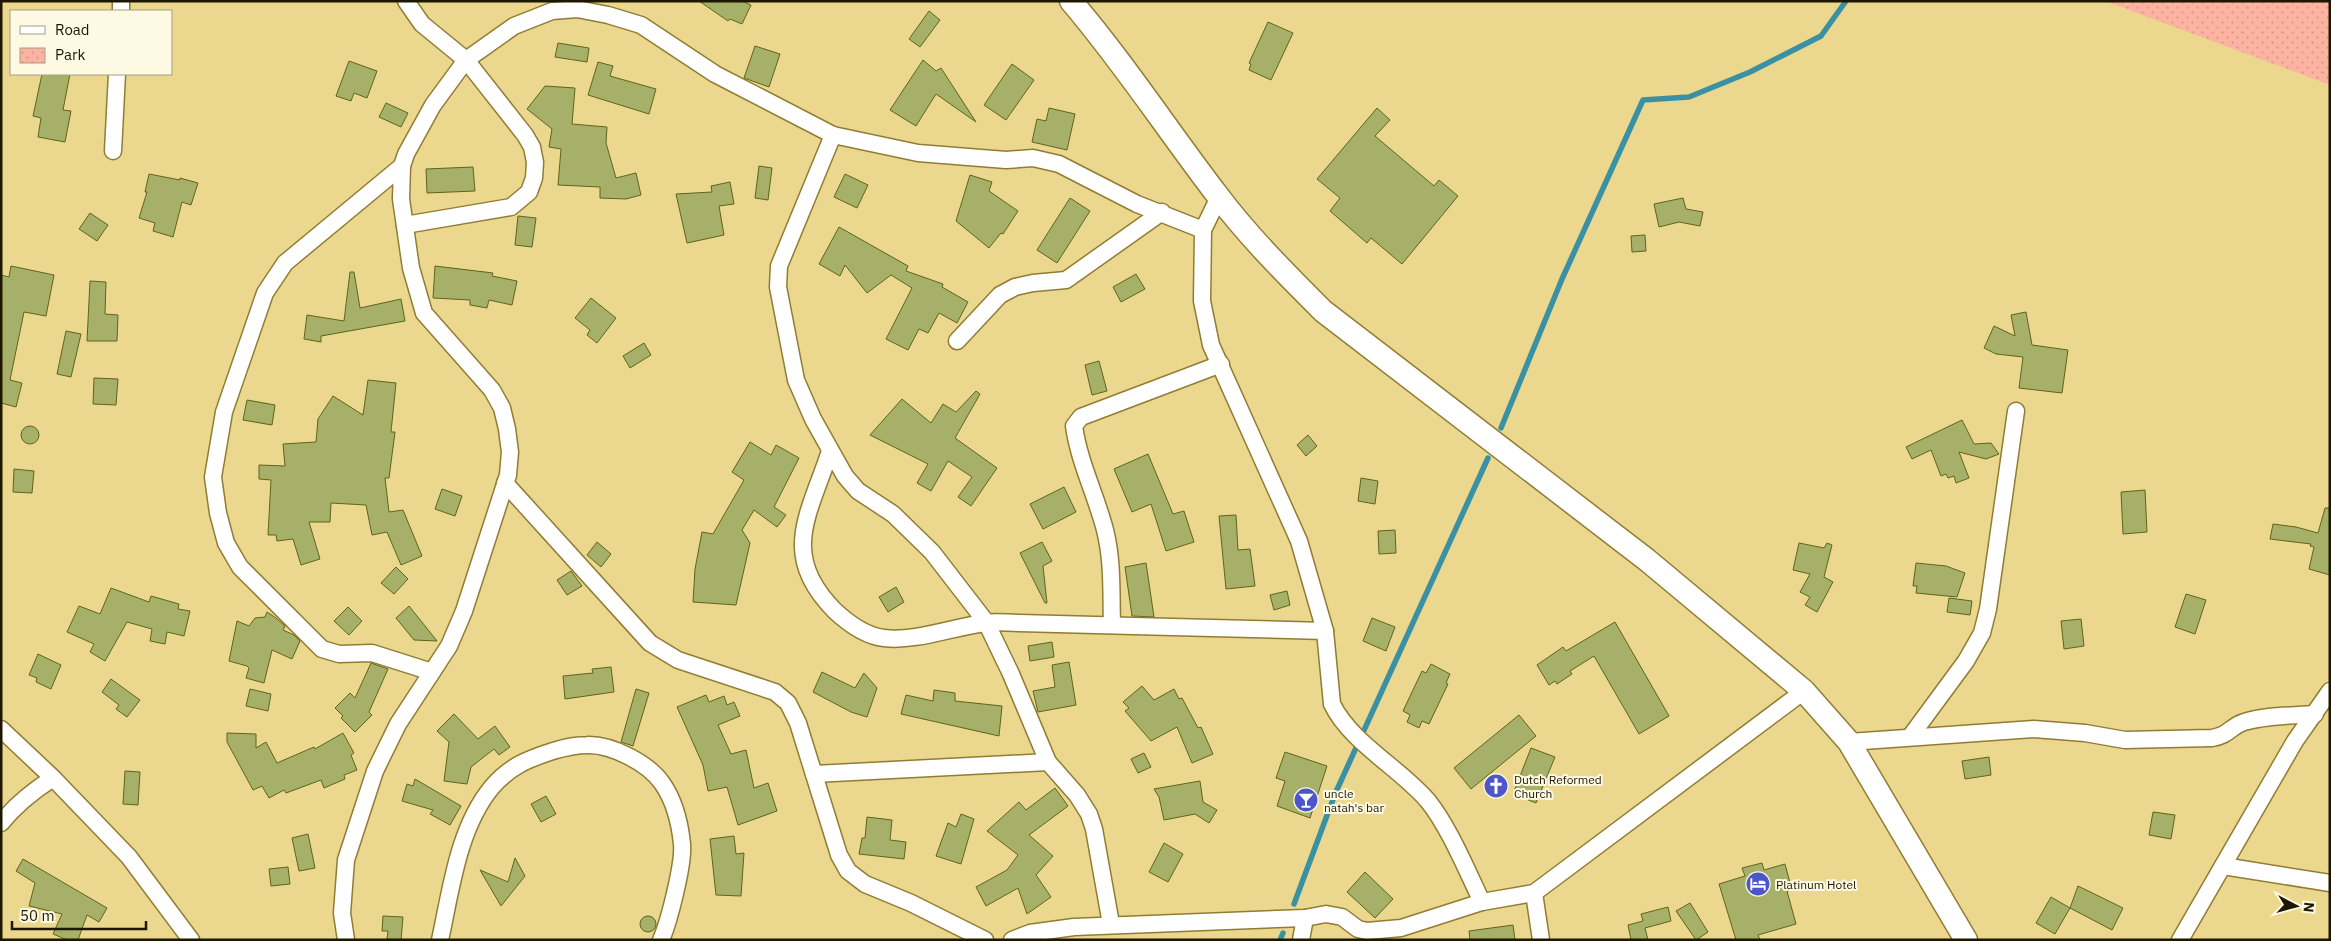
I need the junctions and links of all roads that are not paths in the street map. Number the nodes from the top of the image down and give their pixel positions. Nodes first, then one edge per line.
1 (406, 1) edge
2 (1071, 1) edge
3 (466, 60) junction
4 (118, 75) edge
5 (833, 135) junction
6 (114, 151) dead end
7 (402, 166) junction
8 (1219, 197) junction
9 (1162, 212) junction
10 (405, 225) junction
11 (1203, 230) junction
12 (957, 341) dead end
13 (1220, 364) junction
14 (2016, 411) dead end
15 (830, 451) junction
16 (505, 483) junction
17 (986, 622) junction
18 (1112, 625) junction
19 (1325, 631) junction
20 (432, 672) junction
21 (1804, 691) junction
22 (2330, 691) edge
23 (2315, 714) junction
24 (1, 729) edge
25 (1910, 737) junction
26 (1849, 742) junction
27 (1048, 762) junction
28 (814, 774) junction
29 (53, 778) junction
30 (1, 823) edge
31 (2223, 866) junction
32 (2330, 884) edge
33 (1534, 893) junction
34 (1482, 902) junction
35 (1305, 918) junction
36 (1111, 924) junction
37 (191, 940) edge
38 (346, 940) edge
39 (440, 940) edge
40 (661, 940) edge
41 (985, 940) edge
42 (1012, 940) edge
43 (1301, 940) edge
44 (1541, 940) edge
45 (1966, 940) edge
46 (2180, 940) edge

1 - 3 street
2 - 8 street
3 - 5 street
3 - 7 street
3 - 10 street
4 - 6 street
5 - 9 street
5 - 15 street
7 - 10 street
7 - 20 street
8 - 11 street
8 - 21 street
9 - 11 street
9 - 12 street
10 - 16 street
11 - 13 street
13 - 18 street
13 - 19 street
14 - 25 street
15 - 17 street
15 - 17 street
16 - 20 street
16 - 28 street
17 - 18 street
17 - 27 street
18 - 19 street
19 - 34 street
20 - 38 street
21 - 26 street
21 - 33 street
22 - 23 street
23 - 25 street
23 - 31 street
24 - 29 street
25 - 26 street
26 - 45 street
27 - 28 street
27 - 36 street
28 - 41 street
29 - 30 street
29 - 37 street
31 - 32 street
31 - 46 street
33 - 34 street
33 - 44 street
34 - 35 street
35 - 36 street
35 - 43 street
36 - 42 street
39 - 40 street

